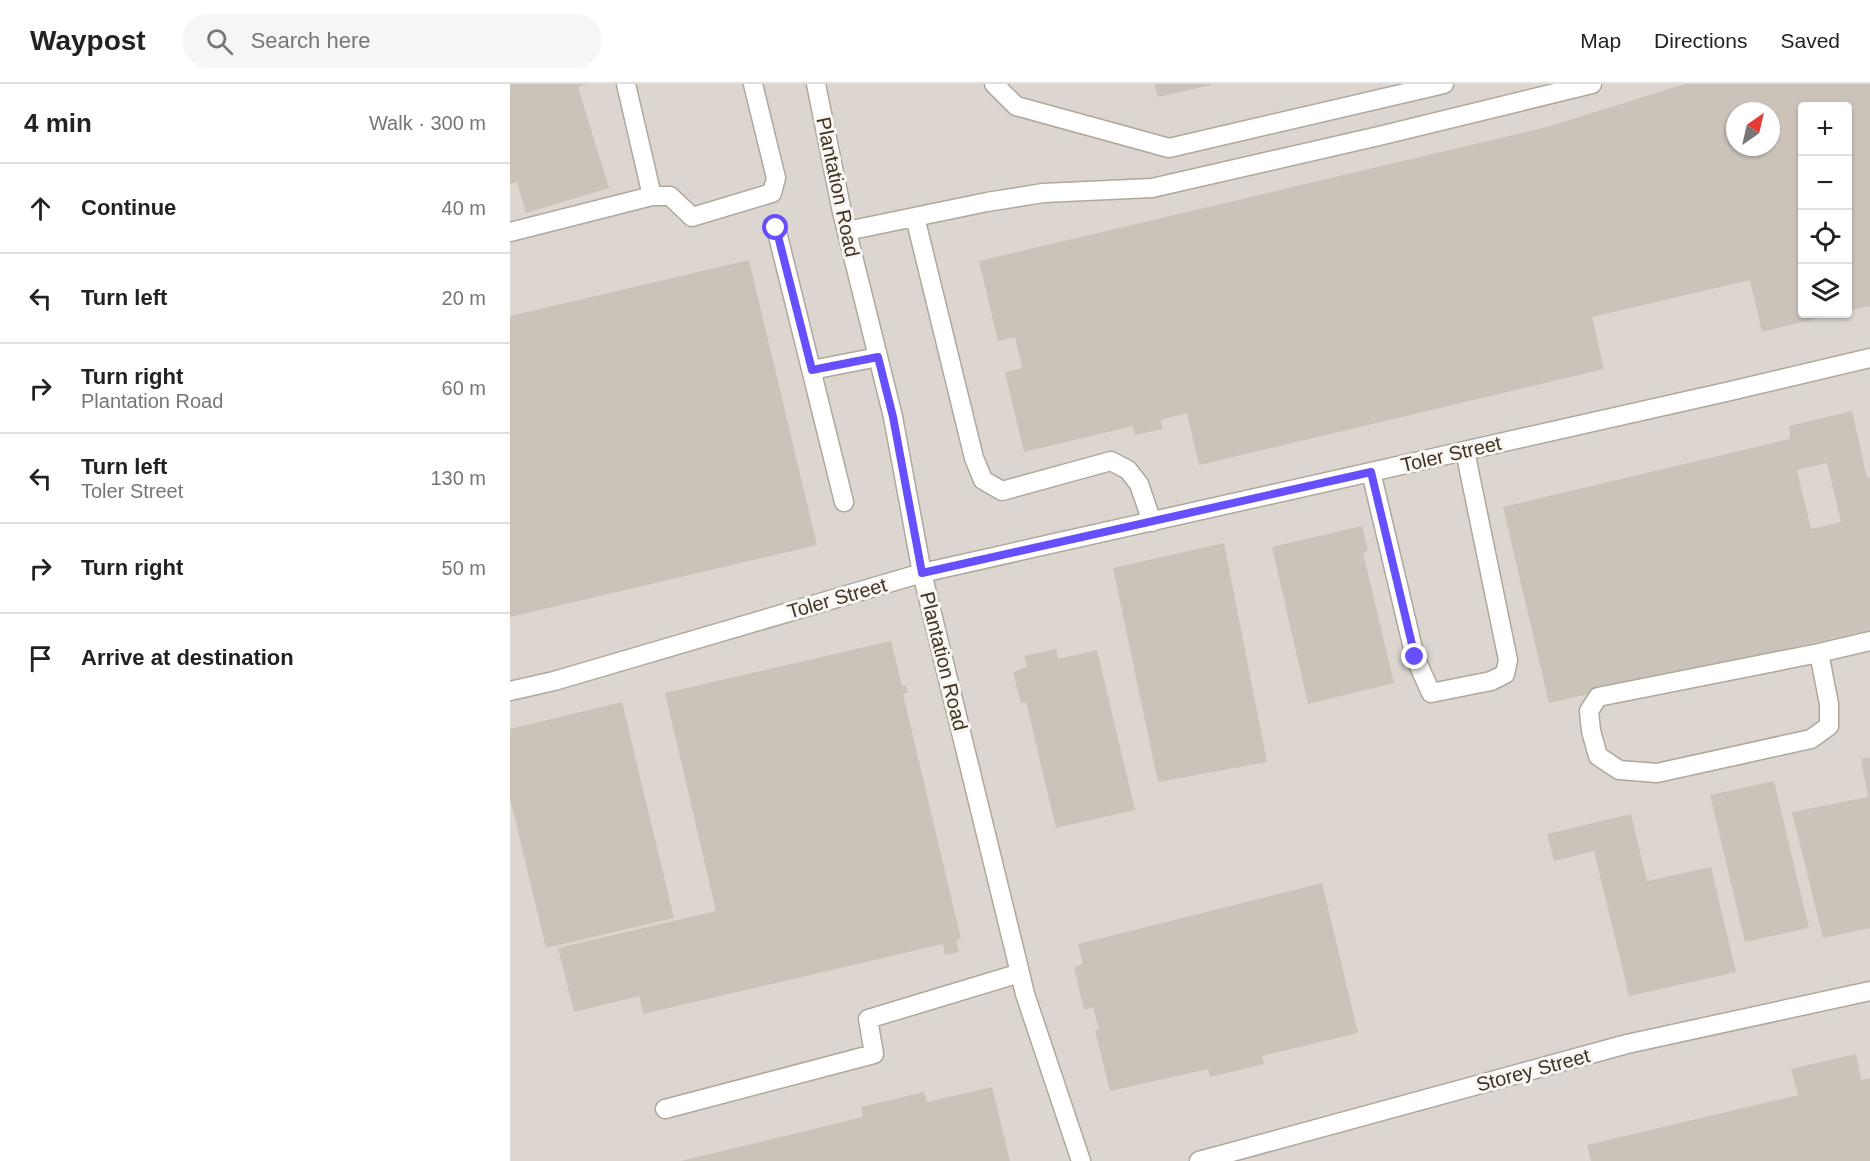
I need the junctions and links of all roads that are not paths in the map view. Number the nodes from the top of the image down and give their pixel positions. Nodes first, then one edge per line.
1 (626, 84) edge
2 (753, 84) edge
3 (816, 84) edge
4 (994, 84) edge
5 (1444, 84) edge
6 (1592, 84) edge
7 (652, 196) junction
8 (915, 217) junction
9 (776, 228) dead end
10 (847, 231) junction
11 (510, 232) edge
12 (878, 357) junction
13 (1870, 358) edge
14 (812, 370) junction
15 (1465, 451) junction
16 (1371, 472) junction
17 (844, 502) dead end
18 (1152, 522) junction
19 (922, 573) junction
20 (1870, 641) edge
21 (1819, 653) junction
22 (510, 691) edge
23 (1020, 973) junction
24 (1870, 991) edge
25 (665, 1109) dead end
26 (1081, 1161) edge
27 (1199, 1161) edge

1 - 7 street
2 - 7 street
3 - 10 street, Plantation Road
4 - 5 street
6 - 8 street
7 - 11 street
8 - 10 street
8 - 18 street
9 - 14 street
10 - 12 street, Plantation Road
12 - 14 street
12 - 19 street, Plantation Road
13 - 15 street, Toler Street
14 - 17 street
15 - 16 street, Toler Street
15 - 16 street
16 - 18 street, Toler Street
18 - 19 street, Toler Street
19 - 22 street, Toler Street
19 - 23 street, Plantation Road
20 - 21 street
21 - 21 street
23 - 25 street
23 - 26 street, Plantation Road
24 - 27 street, Storey Street

